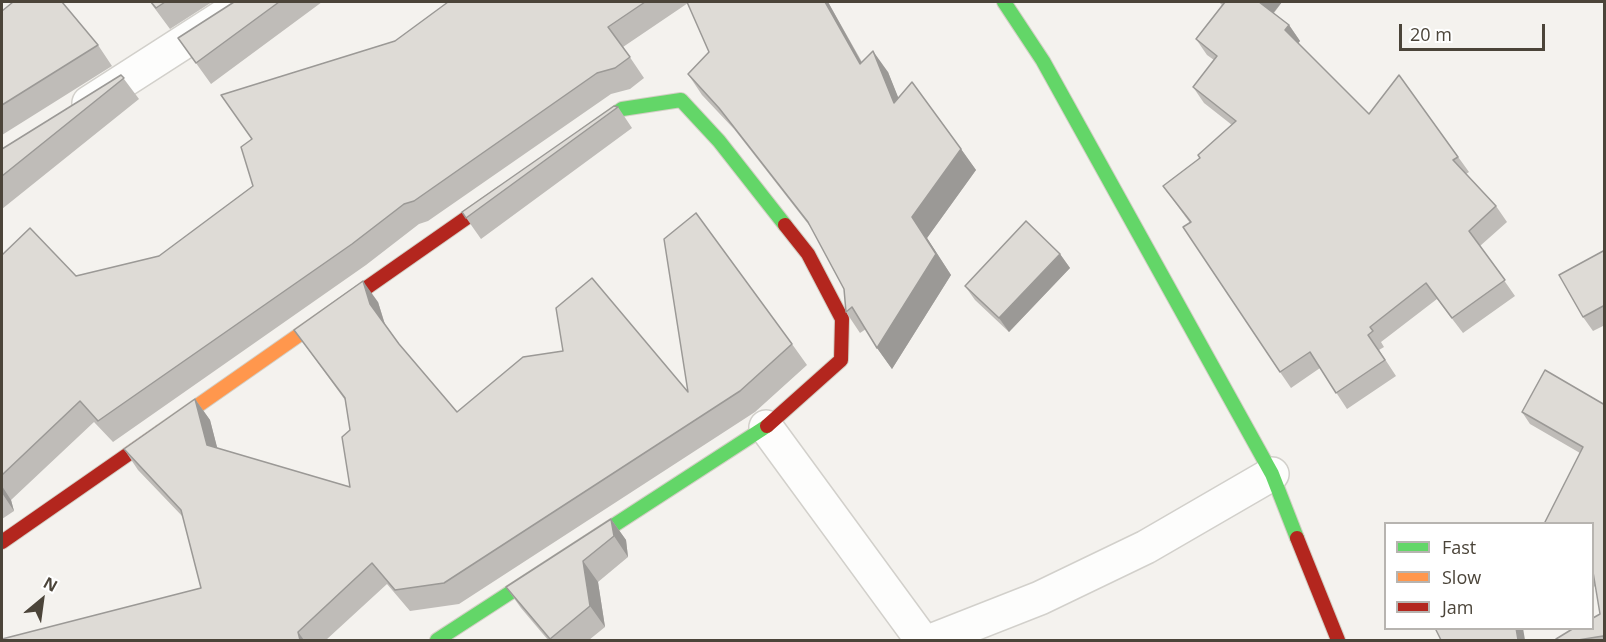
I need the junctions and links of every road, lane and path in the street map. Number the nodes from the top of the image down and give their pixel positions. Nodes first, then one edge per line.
1 (246, 2) edge
2 (1004, 2) edge
3 (60, 121) edge
4 (573, 143) edge
5 (514, 184) edge
6 (766, 427) junction
7 (1272, 474) junction
8 (2, 542) edge
9 (437, 640) edge
10 (922, 640) edge
11 (933, 640) edge
12 (1338, 640) edge

1 - 3 street
2 - 7 street
4 - 6 street
5 - 8 street
6 - 9 street
6 - 10 street
7 - 11 street
7 - 12 street

